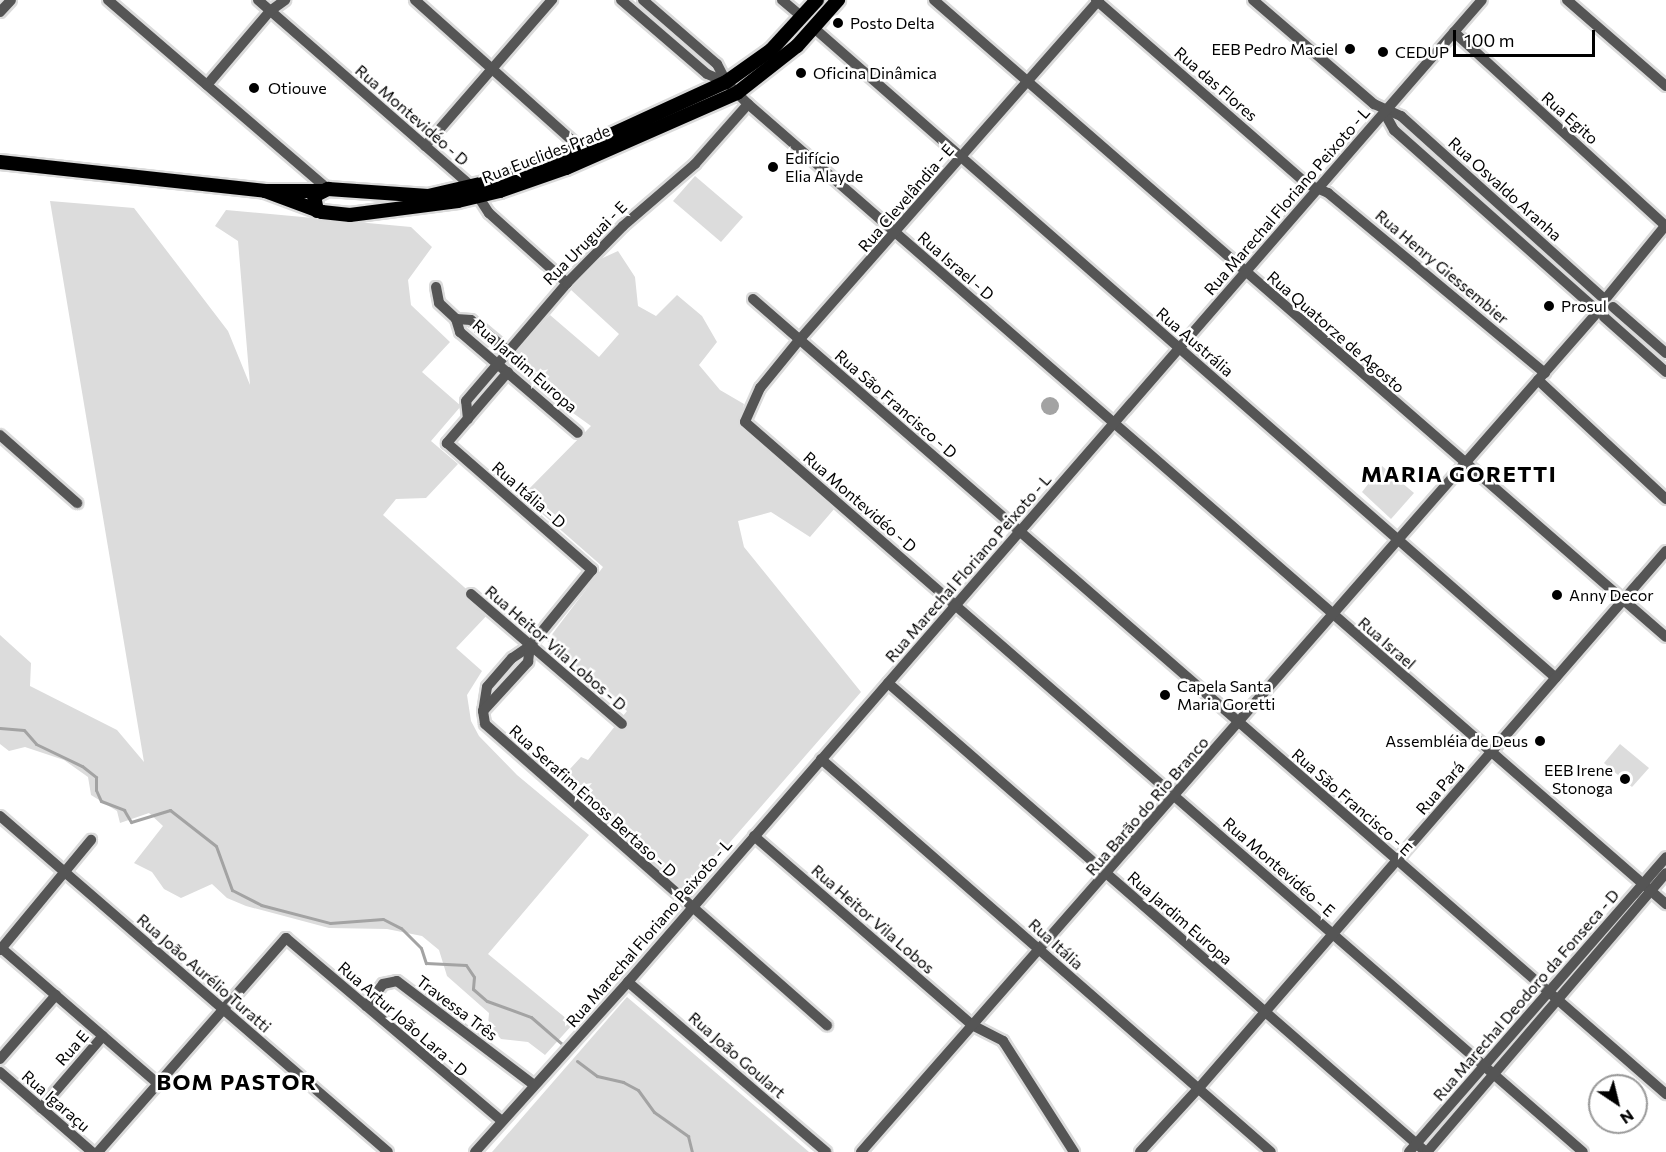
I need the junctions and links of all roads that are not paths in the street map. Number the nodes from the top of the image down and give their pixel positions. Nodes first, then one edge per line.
1 (11, 0) edge
2 (108, 0) edge
3 (258, 0) edge
4 (285, 0) edge
5 (415, 0) edge
6 (552, 0) edge
7 (621, 0) edge
8 (643, 0) edge
9 (783, 0) edge
10 (817, 0) edge
11 (838, 0) edge
12 (934, 0) edge
13 (1098, 0) edge
14 (1253, 0) edge
15 (1482, 0) edge
16 (1567, 0) edge
17 (272, 6) edge
18 (0, 12) edge
19 (802, 17) junction
20 (814, 27) junction
21 (1454, 32) junction
22 (492, 68) junction
23 (726, 82) junction
24 (1028, 82) junction
25 (207, 85) junction
26 (1666, 86) edge
27 (737, 93) junction
28 (748, 104) junction
29 (1384, 112) junction
30 (425, 146) junction
31 (585, 153) junction
32 (961, 158) junction
33 (0, 162) edge
34 (1318, 188) junction
35 (325, 190) junction
36 (266, 191) junction
37 (360, 191) junction
38 (474, 192) junction
39 (1492, 197) junction
40 (1481, 208) junction
41 (317, 211) junction
42 (357, 213) junction
43 (1666, 226) edge
44 (896, 233) junction
45 (1245, 272) junction
46 (567, 283) junction
47 (436, 287) dead end
48 (1604, 296) junction
49 (753, 299) dead end
50 (1612, 307) junction
51 (1596, 312) junction
52 (456, 319) junction
53 (471, 320) junction
54 (460, 332) junction
55 (1648, 337) junction
56 (800, 339) junction
57 (1179, 348) junction
58 (1638, 348) junction
59 (508, 351) junction
60 (1666, 353) edge
61 (498, 364) junction
62 (508, 372) junction
63 (1666, 372) edge
64 (1541, 377) junction
65 (468, 419) junction
66 (745, 422) joint
67 (1114, 423) junction
68 (579, 433) dead end
69 (0, 435) edge
70 (447, 443) joint
71 (1465, 464) junction
72 (1666, 499) edge
73 (77, 503) dead end
74 (1019, 532) junction
75 (1399, 540) junction
76 (1666, 551) edge
77 (471, 594) dead end
78 (1623, 600) junction
79 (955, 605) junction
80 (1333, 616) junction
81 (1666, 638) edge
82 (530, 645) junction
83 (1556, 678) junction
84 (888, 683) junction
85 (622, 724) dead end
86 (1239, 724) junction
87 (1491, 752) junction
88 (821, 759) junction
89 (1175, 797) junction
90 (0, 816) edge
91 (754, 836) junction
92 (91, 840) dead end
93 (1666, 857) edge
94 (1397, 860) junction
95 (65, 872) junction
96 (1666, 873) edge
97 (1108, 874) junction
98 (1646, 887) junction
99 (1666, 904) edge
100 (690, 909) junction
101 (1333, 934) junction
102 (0, 948) edge
103 (1040, 950) junction
104 (628, 982) junction
105 (56, 995) junction
106 (1552, 995) junction
107 (366, 1006) junction
108 (223, 1010) junction
109 (1265, 1012) junction
110 (827, 1025) dead end
111 (972, 1025) junction
112 (103, 1036) junction
113 (0, 1059) edge
114 (1484, 1066) junction
115 (0, 1072) edge
116 (1494, 1075) junction
117 (158, 1084) junction
118 (534, 1085) junction
119 (1198, 1089) junction
120 (1666, 1094) edge
121 (41, 1108) junction
122 (502, 1121) junction
123 (1413, 1148) edge
124 (92, 1152) edge
125 (98, 1152) edge
126 (388, 1152) edge
127 (475, 1152) edge
128 (826, 1152) edge
129 (861, 1152) edge
130 (1074, 1152) edge
131 (1140, 1152) edge
132 (1271, 1152) edge
133 (1426, 1152) edge
134 (1583, 1152) edge

1 - 18 street
2 - 25 street
3 - 17 street, Rua Montevidéo - D
4 - 17 street
5 - 22 street
6 - 22 street
7 - 23 street, Rua Israel - D
8 - 23 street, Rua Israel - D
9 - 19 street
10 - 19 main road
11 - 20 main road
12 - 24 street, Rua Quatorze de Agosto
13 - 24 street, Rua Clevelândia - E
13 - 34 street, Rua das Flores
14 - 29 street, Rua Osvaldo Aranha
15 - 21 street, Rua Marechal Floriano Peixoto - L
16 - 26 street
17 - 25 street
17 - 30 street, Rua Montevidéo - D
19 - 23 main road
20 - 27 main road
20 - 32 street, Rua Austrália
21 - 29 street, Rua Marechal Floriano Peixoto - L
21 - 43 street, Rua Egito
22 - 30 street
22 - 31 street
23 - 27 street, Rua Israel - D
23 - 31 main road, Rua Euclides Prade
24 - 32 street, Rua Clevelândia - E
24 - 45 street, Rua Quatorze de Agosto
25 - 35 street
27 - 28 street, Rua Israel - D
27 - 31 main road, Rua Euclides Prade
28 - 44 street, Rua Israel - D
28 - 46 street, Rua Uruguai - E
29 - 34 street, Rua Marechal Floriano Peixoto - L
29 - 39 street, Rua Osvaldo Aranha
29 - 40 street, Rua Osvaldo Aranha
30 - 38 street, Rua Montevidéo - D
31 - 38 main road, Rua Euclides Prade
32 - 44 street, Rua Clevelândia - E
32 - 57 street, Rua Austrália
33 - 36 main road, Rua Euclides Prade
34 - 45 street, Rua Marechal Floriano Peixoto - L
34 - 64 street, Rua Henry Giessembier
35 - 36 main road, Rua Euclides Prade
35 - 37 main road, Rua Euclides Prade
35 - 41 main road
36 - 41 main road, Rua Euclides Prade
37 - 38 main road, Rua Euclides Prade
37 - 42 main road
38 - 42 main road, Rua Euclides Prade
38 - 46 street, Rua Montevidéo - D
39 - 40 street
39 - 48 street, Rua Osvaldo Aranha
40 - 51 street, Rua Osvaldo Aranha
41 - 42 main road, Rua Euclides Prade
43 - 48 street
44 - 56 street, Rua Clevelândia - E
44 - 67 street, Rua Israel - D
45 - 57 street, Rua Marechal Floriano Peixoto - L
45 - 71 street, Rua Quatorze de Agosto
46 - 59 street, Rua Uruguai - E
47 - 52 street, Rua Jardim Europa
48 - 50 street
48 - 51 street
49 - 56 street, Rua São Francisco - D
50 - 51 street
50 - 55 street
51 - 58 street, Rua Osvaldo Aranha
51 - 64 street, Rua Barão do Rio Branco
52 - 53 street, Rua Jardim Europa
52 - 54 street, Rua Jardim Europa
53 - 54 street
53 - 59 street, Rua Jardim Europa
54 - 61 street, Rua Jardim Europa
55 - 58 street
55 - 60 street
56 - 66 street, Rua Clevelândia - E
56 - 74 street, Rua São Francisco - D
57 - 67 street, Rua Marechal Floriano Peixoto - L
57 - 75 street, Rua Austrália
58 - 63 street, Rua Osvaldo Aranha
59 - 61 street, Rua Uruguai - E
61 - 62 street, Rua Jardim Europa
61 - 65 street, Rua Uruguai - E
62 - 65 street, Rua Uruguai - E
62 - 68 street, Rua Jardim Europa
64 - 71 street, Rua Barão do Rio Branco
64 - 72 street, Rua Henry Giessembier
65 - 70 street, Rua Uruguai - E
66 - 79 street, Rua Montevidéo - D
67 - 74 street, Rua Marechal Floriano Peixoto - L
67 - 80 street, Rua Israel
69 - 73 street
70 - 82 street, Rua Itália - D
71 - 75 street, Rua Barão do Rio Branco
71 - 78 street, Rua Quatorze de Agosto
74 - 79 street, Rua Marechal Floriano Peixoto - L
74 - 86 street, Rua São Francisco - E
75 - 80 street, Rua Barão do Rio Branco
75 - 83 street, Rua Austrália
76 - 78 street, Rua Pará
77 - 82 street, Rua Heitor Vila Lobos - D
78 - 81 street, Rua Quatorze de Agosto
78 - 83 street, Rua Pará
79 - 84 street, Rua Marechal Floriano Peixoto - L
79 - 89 street, Rua Montevidéo - E
80 - 86 street, Rua Barão do Rio Branco
80 - 87 street, Rua Israel
82 - 85 street, Rua Heitor Vila Lobos - D
82 - 100 street, Rua Serafim Enoss Bertaso - D
83 - 87 street, Rua Pará
84 - 88 street, Rua Marechal Floriano Peixoto - L
84 - 97 street, Rua Jardim Europa
86 - 89 street, Rua Barão do Rio Branco
86 - 94 street, Rua São Francisco - E
87 - 94 street, Rua Pará
87 - 98 street, Rua Israel
88 - 91 street, Rua Marechal Floriano Peixoto - L
88 - 103 street, Rua Itália
89 - 97 street, Rua Barão do Rio Branco
89 - 101 street, Rua Montevidéo - E
90 - 95 street, Rua João Aurélio Turatti
91 - 100 street, Rua Marechal Floriano Peixoto - L
91 - 111 street, Rua Heitor Vila Lobos
92 - 95 street
93 - 98 street, Rua Marechal Deodoro da Fonseca - D
94 - 101 street, Rua Pará
94 - 106 street, Rua São Francisco - E
95 - 102 street
95 - 108 street, Rua João Aurélio Turatti
96 - 98 street, Rua Marechal Deodoro da Fonseca - D
97 - 103 street, Rua Barão do Rio Branco
97 - 109 street, Rua Jardim Europa
98 - 99 street, Rua Israel
98 - 106 street, Rua Marechal Deodoro da Fonseca - D
100 - 104 street, Rua Marechal Floriano Peixoto - L
100 - 110 street, Rua Serafim Enoss Bertaso - D
101 - 109 street, Rua Pará
101 - 114 street, Rua Montevidéo - E
102 - 105 street
103 - 111 street, Rua Barão do Rio Branco
103 - 119 street, Rua Itália
104 - 118 street, Rua Marechal Floriano Peixoto - L
104 - 128 street, Rua João Goulart
105 - 112 street
105 - 113 street
106 - 114 street, Rua Marechal Deodoro da Fonseca - D
106 - 116 street, Rua Marechal Deodoro da Fonseca - D
106 - 120 street, Rua São Francisco - E
107 - 108 street, Rua Artur João Lara - D
107 - 118 street, Travessa Três
107 - 122 street, Rua Artur João Lara - D
108 - 117 street
108 - 126 street, Rua João Aurélio Turatti
109 - 119 street, Rua Pará
109 - 123 street, Rua Jardim Europa
111 - 129 street, Rua Barão do Rio Branco
111 - 130 street, Rua Heitor Vila Lobos
112 - 117 street
112 - 121 street, Rua E
114 - 116 street, Rua Montevidéo - E
114 - 123 street, Rua Marechal Deodoro da Fonseca - D
115 - 121 street, Rua Igaraçu
116 - 133 street, Rua Marechal Deodoro da Fonseca - D
116 - 134 street, Rua Montevidéo - E
117 - 125 street
118 - 122 street, Rua Marechal Floriano Peixoto - L
119 - 131 street, Rua Pará
119 - 132 street, Rua Itália
121 - 124 street, Rua Igaraçu
122 - 127 street, Rua Marechal Floriano Peixoto - L
123 - 133 street, Rua Jardim Europa

